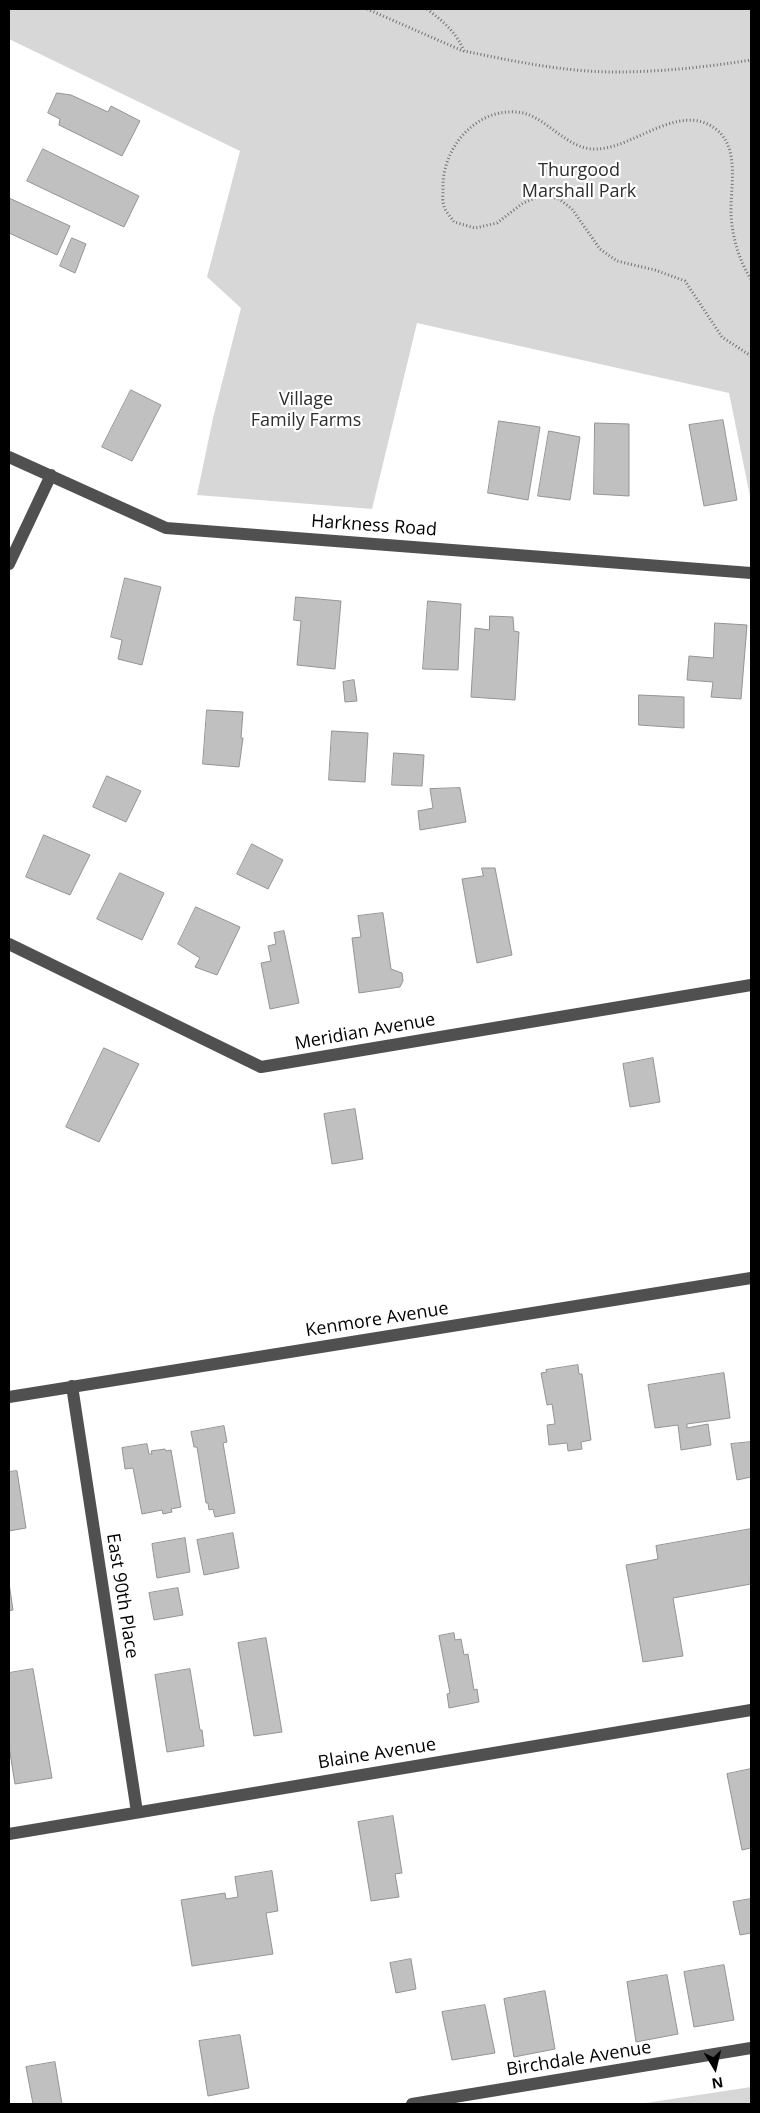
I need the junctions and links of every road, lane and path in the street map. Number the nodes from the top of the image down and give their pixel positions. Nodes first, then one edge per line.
1 (367, 9) edge
2 (427, 9) edge
3 (464, 52) junction
4 (751, 60) edge
5 (751, 279) edge
6 (751, 356) edge
7 (9, 457) edge
8 (51, 475) junction
9 (9, 564) edge
10 (751, 573) edge
11 (9, 944) edge
12 (751, 985) edge
13 (751, 1278) edge
14 (72, 1386) junction
15 (9, 1397) edge
16 (751, 1710) edge
17 (137, 1812) junction
18 (9, 1834) edge
19 (751, 2048) edge
20 (412, 2104) edge

1 - 3 path
2 - 3 path
3 - 4 path
5 - 6 path
7 - 8 street, Harkness Road
8 - 9 street
8 - 10 street, Harkness Road
11 - 12 street, Meridian Avenue
13 - 14 street, Kenmore Avenue
14 - 15 street, Kenmore Avenue
14 - 17 street, East 90th Place
16 - 17 street, Blaine Avenue
17 - 18 street, Blaine Avenue
19 - 20 street, Birchdale Avenue

